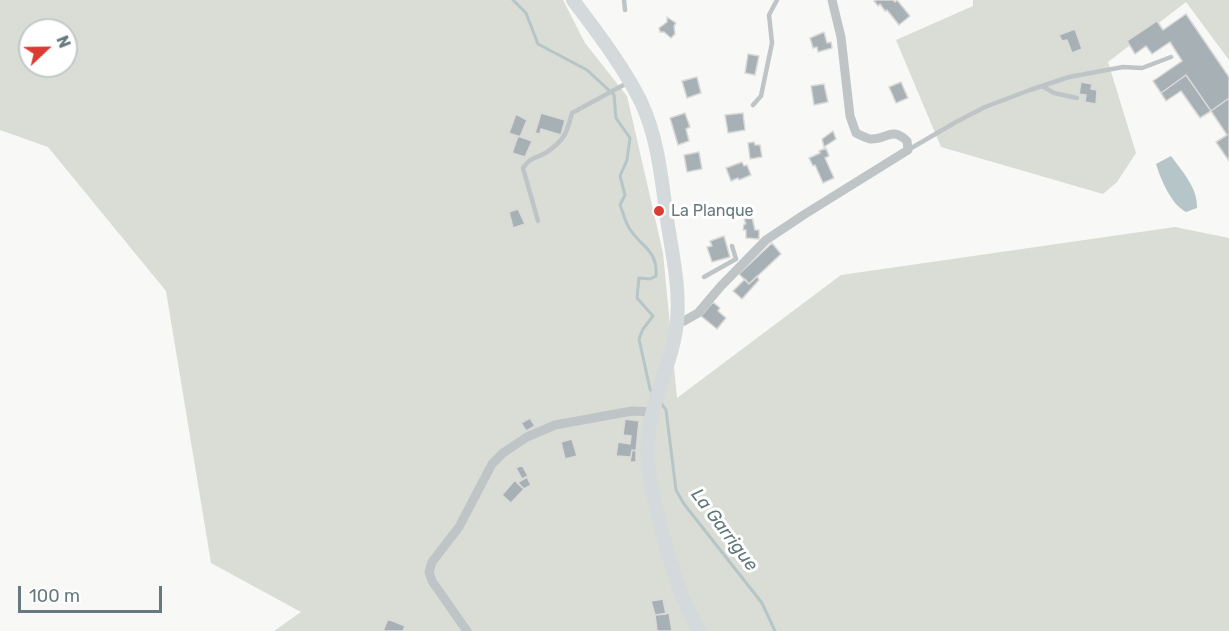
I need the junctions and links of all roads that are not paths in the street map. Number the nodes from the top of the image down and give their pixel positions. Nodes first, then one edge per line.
1 (573, 0) edge
2 (624, 0) edge
3 (777, 0) edge
4 (832, 0) edge
5 (625, 9) dead end
6 (1171, 57) dead end
7 (624, 84) junction
8 (1042, 86) junction
9 (1077, 98) dead end
10 (753, 105) dead end
11 (908, 150) junction
12 (538, 222) dead end
13 (732, 246) dead end
14 (704, 277) dead end
15 (677, 321) junction
16 (653, 409) junction
17 (467, 631) edge
18 (699, 631) edge

1 - 7 street
2 - 5 lane
3 - 10 lane
4 - 11 street
6 - 8 lane
7 - 12 lane
7 - 15 street
8 - 9 lane
8 - 11 lane
11 - 15 street
13 - 14 lane
15 - 16 street
16 - 17 street
16 - 18 street

